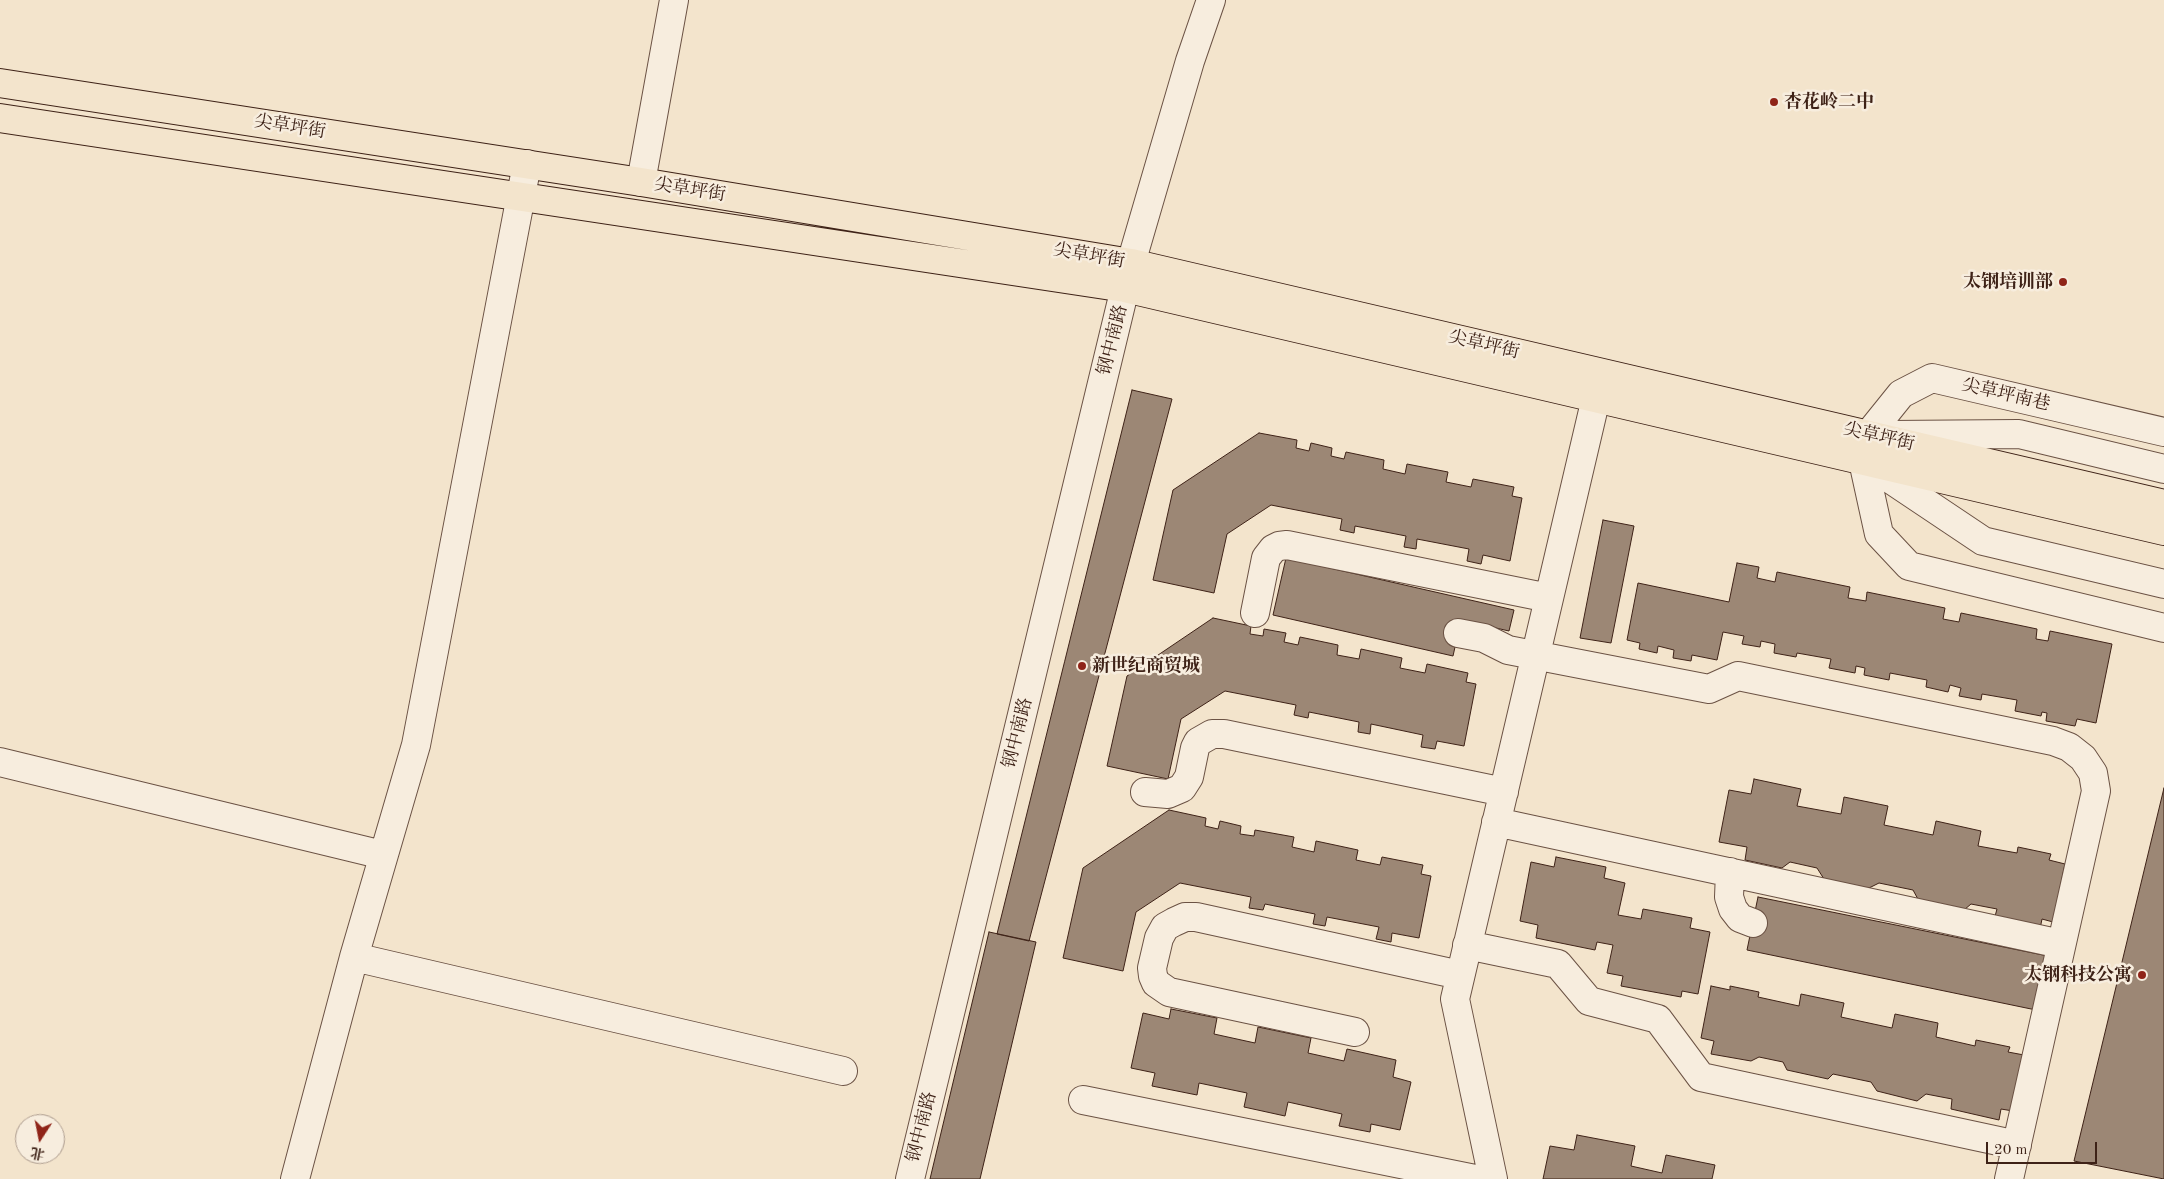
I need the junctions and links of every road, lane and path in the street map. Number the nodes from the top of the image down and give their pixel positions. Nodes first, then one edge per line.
1 (674, 0) edge
2 (1211, 0) edge
3 (0, 83) edge
4 (0, 118) edge
5 (527, 164) junction
6 (641, 182) junction
7 (521, 197) junction
8 (1128, 275) junction
9 (1596, 398) junction
10 (2164, 432) edge
11 (1866, 448) junction
12 (2164, 469) edge
13 (2164, 504) edge
14 (2164, 531) edge
15 (2164, 584) edge
16 (1549, 598) junction
17 (1255, 613) dead end
18 (2164, 628) edge
19 (1458, 633) dead end
20 (1536, 656) junction
21 (0, 762) edge
22 (1145, 792) dead end
23 (1504, 792) junction
24 (1496, 822) junction
25 (383, 855) junction
26 (1730, 872) junction
27 (1753, 923) dead end
28 (1467, 944) junction
29 (2062, 944) junction
30 (354, 957) junction
31 (1460, 975) junction
32 (1355, 1032) dead end
33 (843, 1071) dead end
34 (1083, 1100) dead end
35 (2017, 1145) junction
36 (303, 1177) edge
37 (910, 1179) edge
38 (1475, 1179) edge
39 (1493, 1179) edge
40 (2009, 1179) edge

1 - 6 street
2 - 8 street, 钢中南路
3 - 5 main road, 尖草坪街
4 - 7 main road, 尖草坪街
5 - 6 main road, 尖草坪街
5 - 7 street
6 - 8 main road, 尖草坪街
7 - 8 main road, 尖草坪街
7 - 25 street
8 - 9 main road, 尖草坪街
8 - 11 main road, 尖草坪街
8 - 37 street, 钢中南路
9 - 11 main road, 尖草坪街
9 - 16 street
10 - 11 street, 尖草坪南巷
11 - 12 street
11 - 13 main road, 尖草坪街
11 - 14 main road, 尖草坪街
11 - 15 street
11 - 18 street
16 - 17 street
16 - 20 street
19 - 20 street
20 - 23 street
20 - 29 street
21 - 25 street
22 - 23 street
23 - 24 street
24 - 26 street
24 - 28 street
25 - 30 street
26 - 27 street
26 - 29 street
28 - 31 street
28 - 35 street
29 - 35 street
30 - 33 street
30 - 36 street
31 - 32 street
31 - 39 street
34 - 38 street
35 - 40 street

